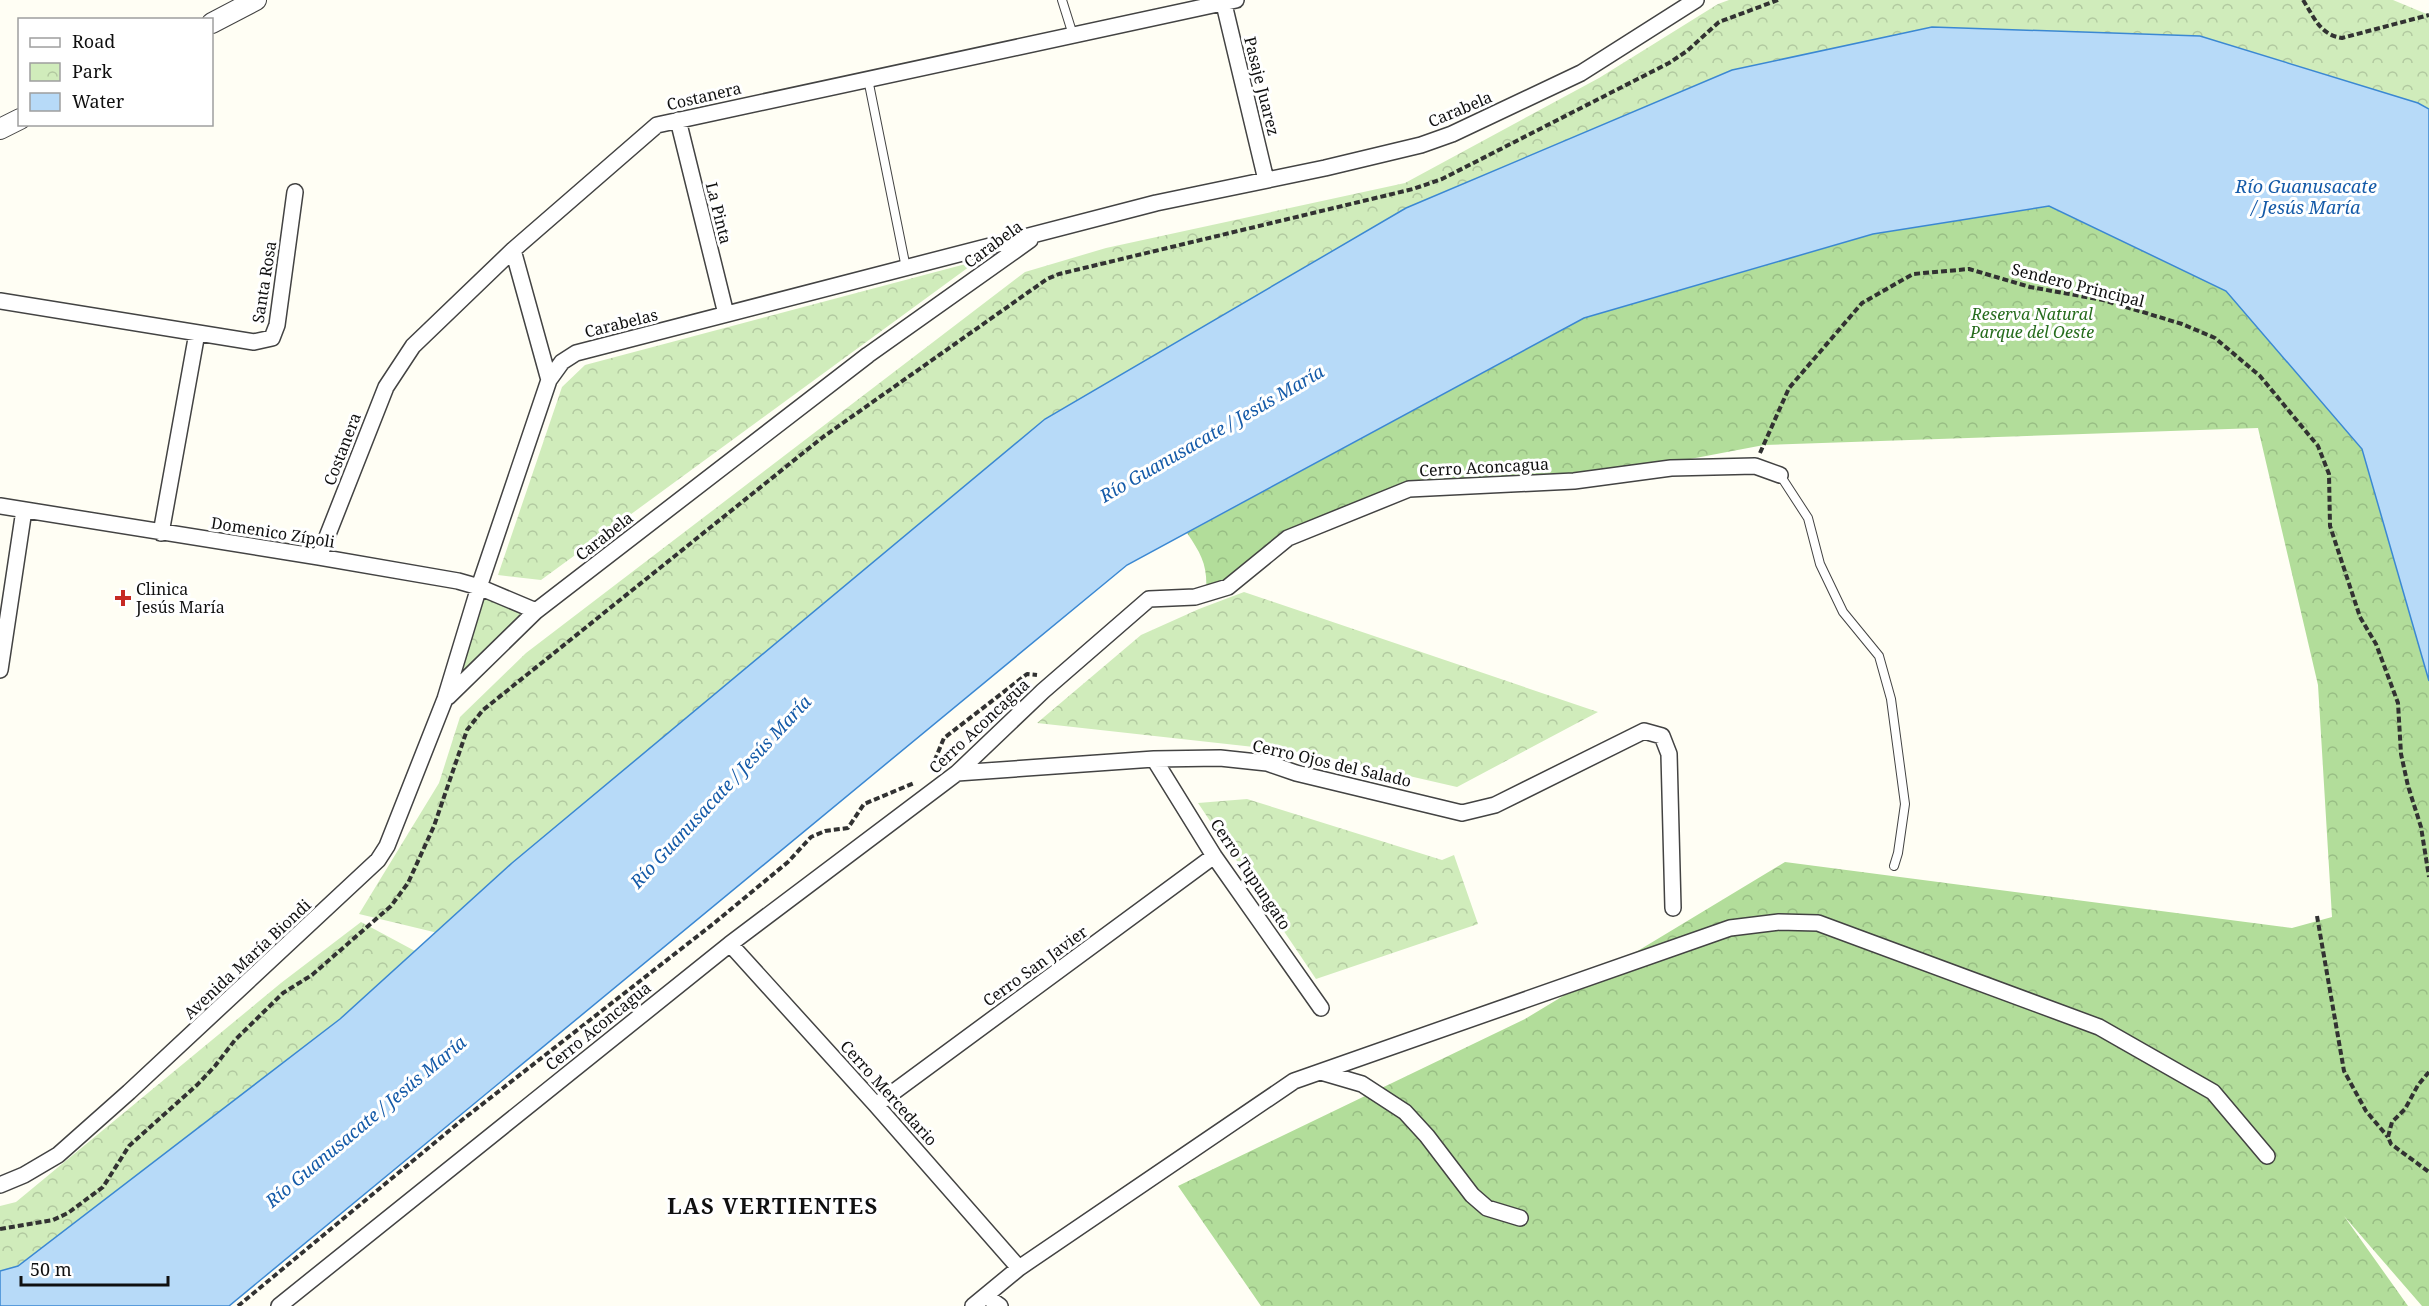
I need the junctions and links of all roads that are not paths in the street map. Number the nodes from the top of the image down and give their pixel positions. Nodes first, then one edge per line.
1 (256, 0) edge
2 (1062, 0) edge
3 (1696, 0) edge
4 (1227, 1) edge
5 (213, 22) edge
6 (1074, 35) junction
7 (868, 79) junction
8 (18, 120) edge
9 (678, 120) junction
10 (0, 129) edge
11 (1266, 180) junction
12 (296, 192) dead end
13 (1037, 234) junction
14 (513, 250) junction
15 (906, 268) junction
16 (0, 301) edge
17 (726, 314) junction
18 (196, 333) junction
19 (549, 380) junction
20 (1780, 475) joint
21 (0, 506) edge
22 (24, 510) junction
23 (162, 533) junction
24 (320, 557) junction
25 (479, 587) junction
26 (536, 611) junction
27 (0, 670) edge
28 (445, 699) junction
29 (1154, 759) junction
30 (957, 773) junction
31 (1214, 856) junction
32 (1894, 866) dead end
33 (1673, 909) dead end
34 (730, 944) junction
35 (1321, 1008) dead end
36 (1321, 1072) junction
37 (876, 1105) junction
38 (2267, 1156) dead end
39 (0, 1185) edge
40 (1520, 1218) dead end
41 (1019, 1268) junction
42 (986, 1296) junction
43 (279, 1306) edge
44 (973, 1306) edge
45 (1000, 1306) edge

1 - 5 street
2 - 6 lane
3 - 11 street, Carabela
4 - 6 street, Costanera
4 - 11 street, Pasaje Juarez
6 - 7 street, Costanera
7 - 9 street, Costanera
7 - 15 lane
8 - 10 street
9 - 14 street, Costanera
9 - 17 street, La Pinta
11 - 13 street, Carabela
12 - 18 street, Santa Rosa
13 - 15 street, Carabelas
13 - 26 street, Carabela
14 - 19 street
14 - 24 street, Costanera
15 - 17 street, Carabelas
16 - 18 street, Santa Rosa
17 - 19 street, Carabelas
18 - 23 street
19 - 25 street, Carabelas
20 - 30 street, Cerro Aconcagua
20 - 32 lane
21 - 22 street, Domenico Zípoli
22 - 23 street, Domenico Zípoli
22 - 27 street
23 - 24 street, Domenico Zípoli
24 - 25 street, Domenico Zípoli
25 - 26 street, Domenico Zípoli
25 - 28 street, Carabelas
26 - 28 street, Carabela
28 - 39 street, Avenida María Biondi
29 - 30 street, Cerro Ojos del Salado
29 - 31 street, Cerro Tupungato
29 - 33 street, Cerro Ojos del Salado
30 - 34 street, Cerro Aconcagua
31 - 35 street, Cerro Tupungato
31 - 37 street, Cerro San Javier
34 - 37 street, Cerro Mercedario
34 - 43 street, Cerro Aconcagua
36 - 38 street
36 - 40 street
36 - 41 street
37 - 41 street, Cerro Mercedario
41 - 42 street
42 - 44 street
42 - 45 street

